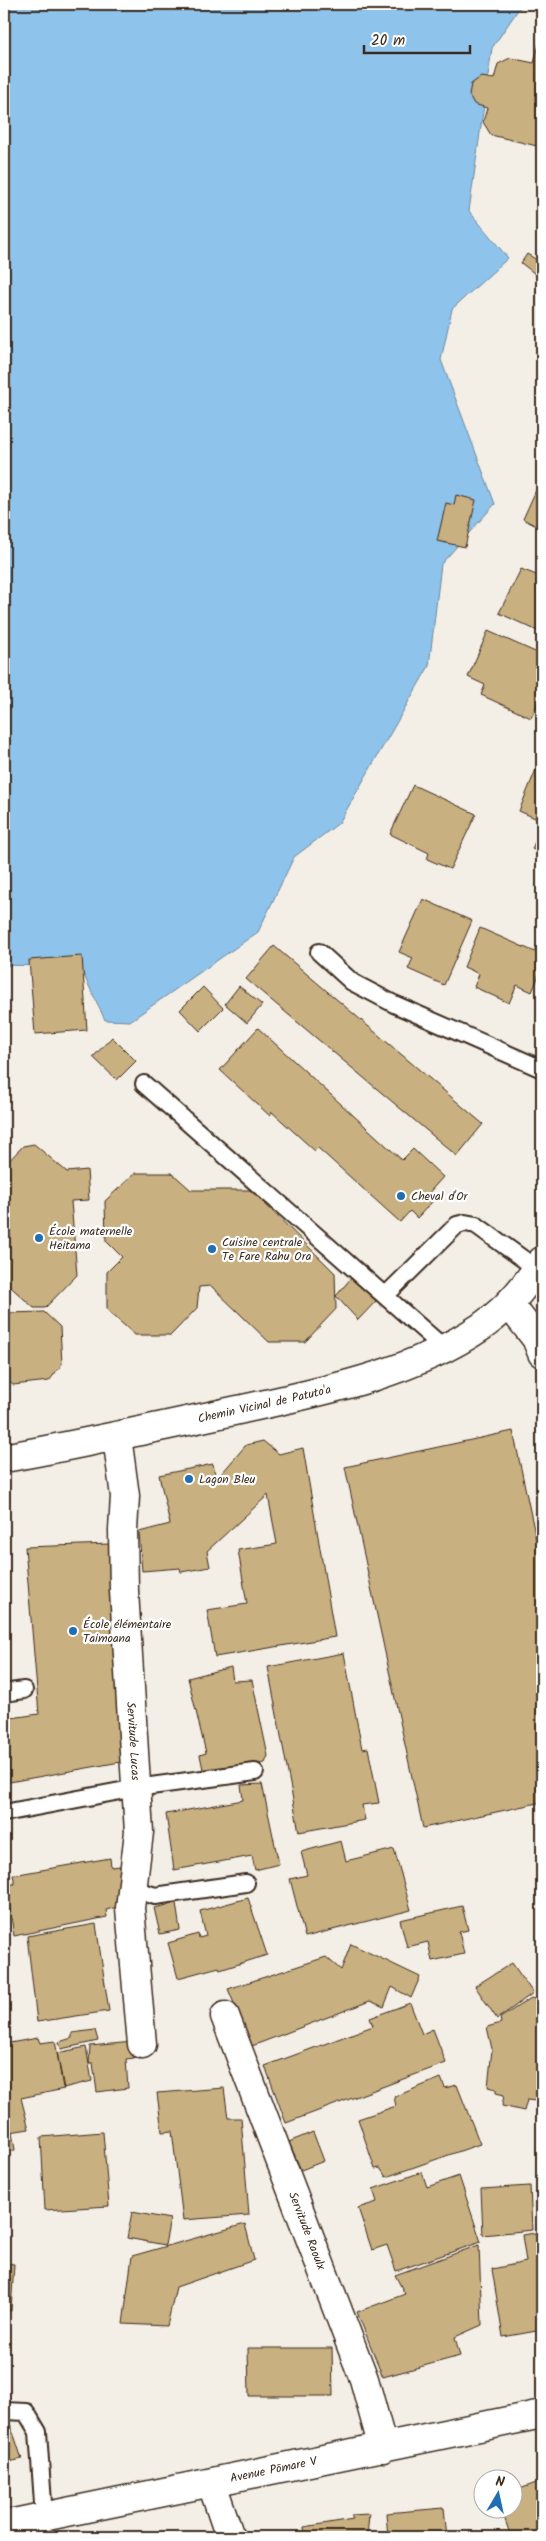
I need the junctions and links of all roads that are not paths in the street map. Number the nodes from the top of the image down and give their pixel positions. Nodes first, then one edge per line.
1 (318, 952) dead end
2 (542, 1069) edge
3 (144, 1084) dead end
4 (540, 1268) edge
5 (385, 1296) junction
6 (509, 1304) junction
7 (444, 1348) junction
8 (542, 1353) edge
9 (117, 1437) junction
10 (4, 1458) edge
11 (24, 1690) dead end
12 (4, 1693) edge
13 (255, 1772) dead end
14 (136, 1788) junction
15 (4, 1813) edge
16 (246, 1883) dead end
17 (132, 1888) junction
18 (225, 2016) dead end
19 (142, 2044) dead end
20 (4, 2411) edge
21 (542, 2414) edge
22 (382, 2448) junction
23 (212, 2484) junction
24 (44, 2517) junction
25 (4, 2525) edge
26 (230, 2537) edge

1 - 2 lane
3 - 5 lane
4 - 5 lane
4 - 6 main road, Chemin Vicinal de Patuto'a
5 - 7 lane
6 - 7 main road, Chemin Vicinal de Patuto'a
6 - 8 main road
7 - 9 main road, Chemin Vicinal de Patuto'a
9 - 10 main road, Chemin Vicinal de Patuto'a
9 - 14 main road, Servitude Lucas
11 - 12 lane
13 - 14 lane
14 - 15 lane
14 - 17 main road, Servitude Lucas
16 - 17 lane
17 - 19 main road, Servitude Lucas
18 - 22 main road, Servitude Raoulx
20 - 24 lane
21 - 22 main road, Avenue Pōmare V
22 - 23 main road, Avenue Pōmare V
23 - 24 main road, Avenue Pōmare V
23 - 26 main road
24 - 25 main road, Avenue Pōmare V

